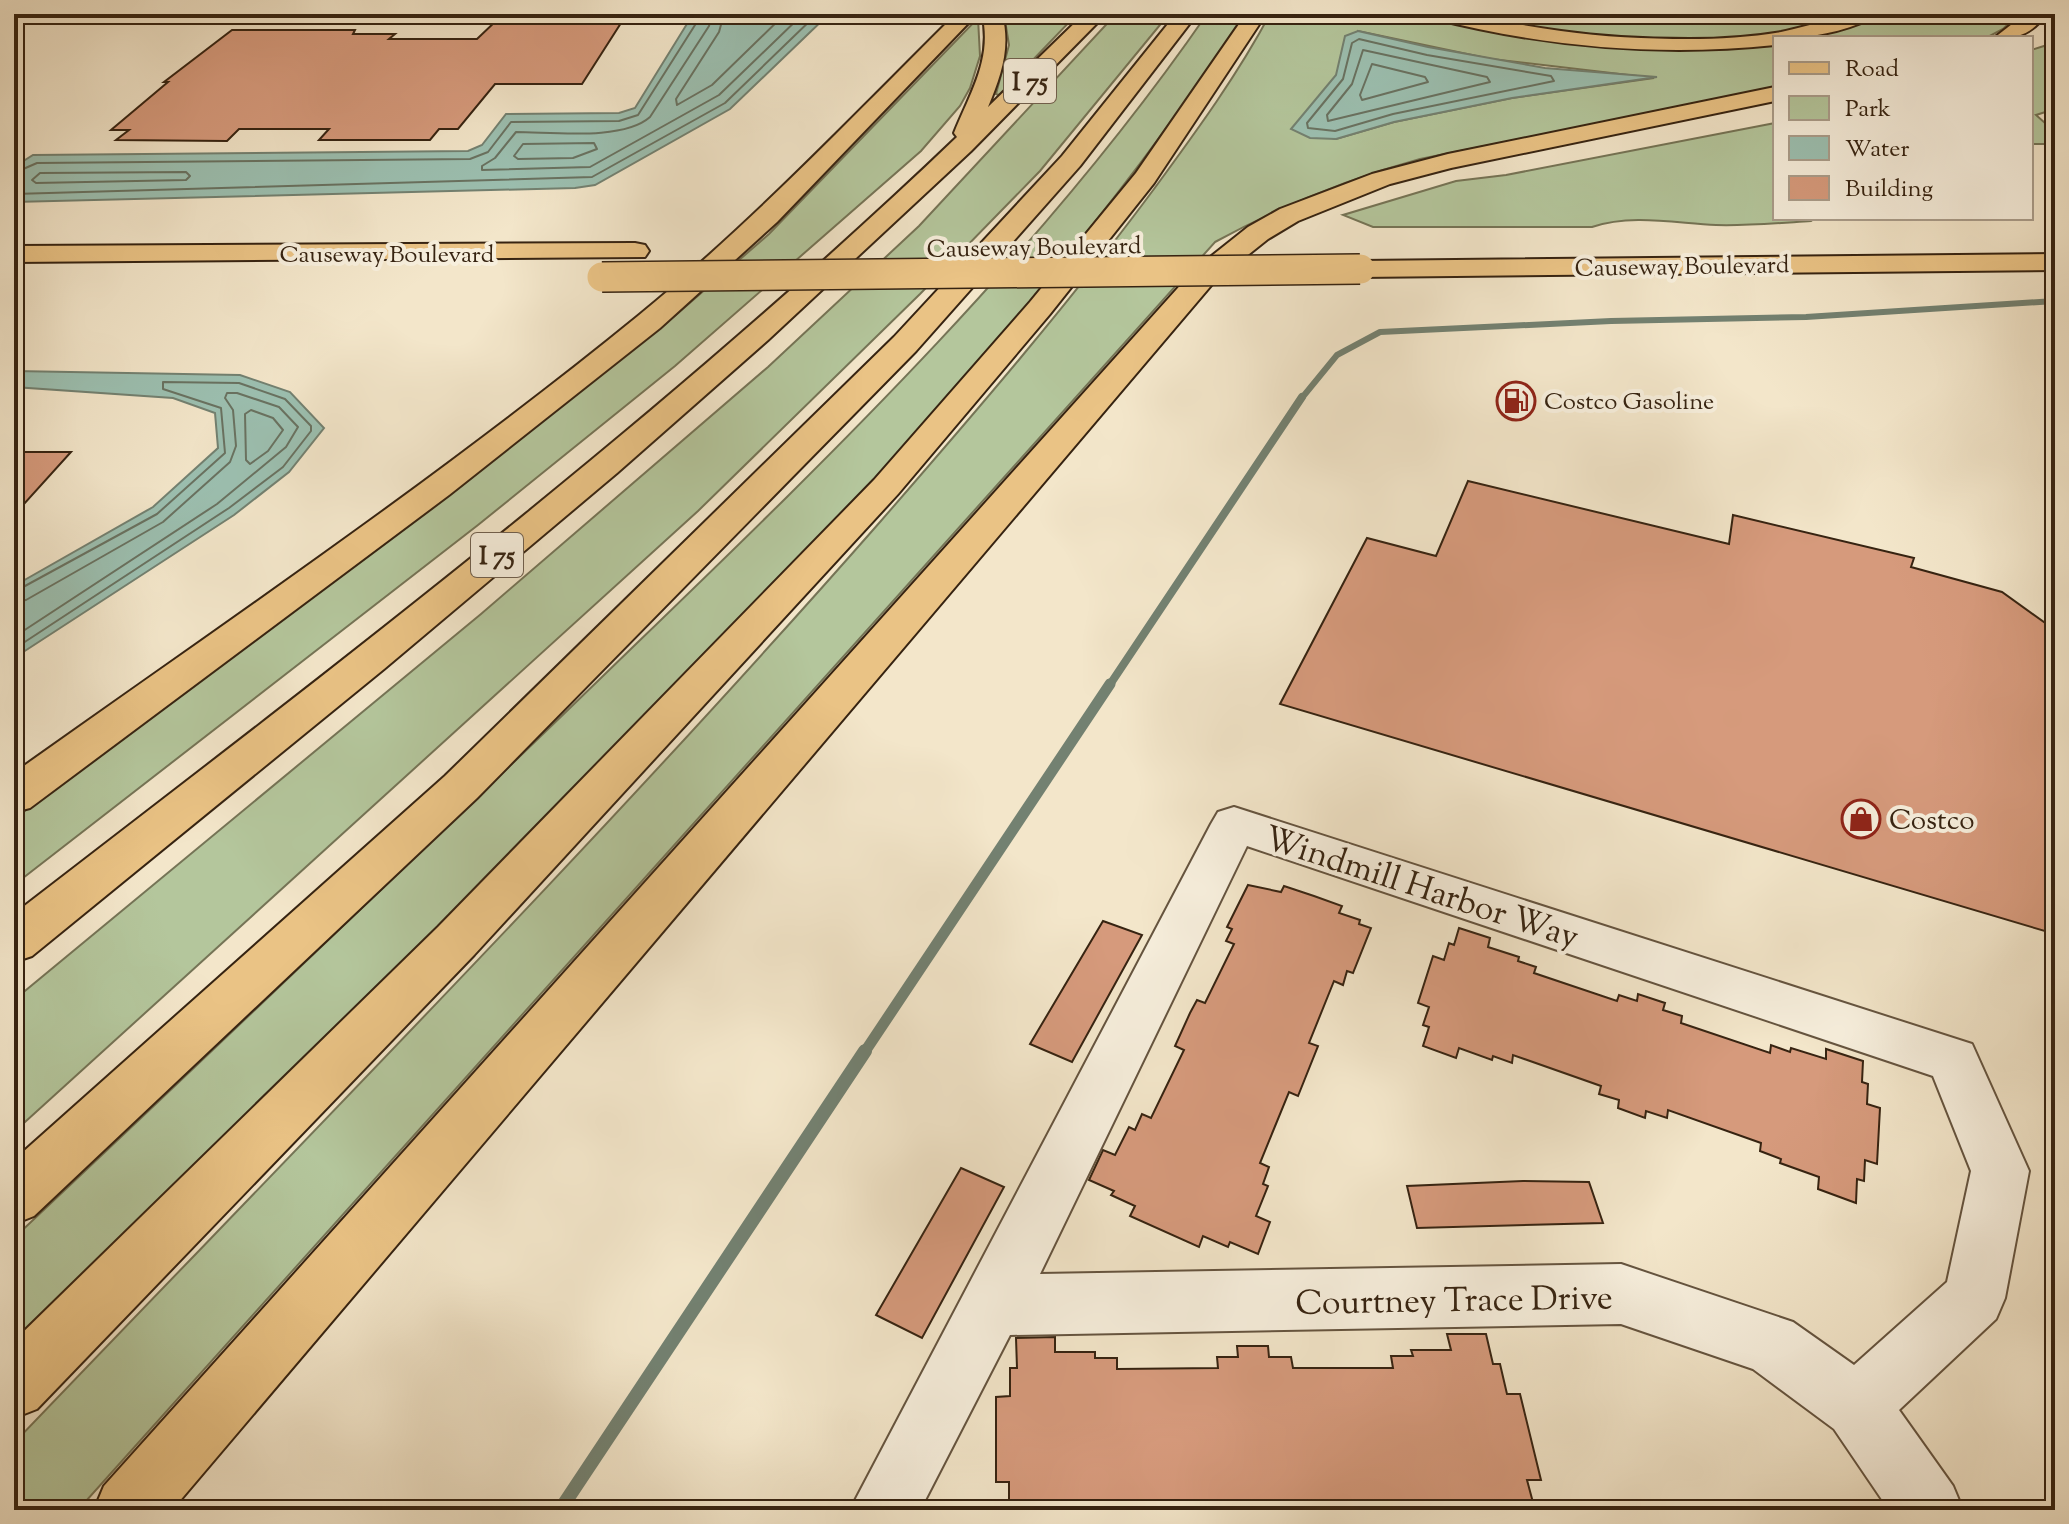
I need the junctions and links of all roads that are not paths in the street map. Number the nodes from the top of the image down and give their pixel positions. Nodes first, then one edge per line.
1 (967, 14) edge
2 (992, 14) edge
3 (1096, 14) edge
4 (1187, 14) edge
5 (1256, 14) edge
6 (1438, 14) edge
7 (1866, 14) edge
8 (2036, 14) edge
9 (1787, 36) edge
10 (2007, 36) edge
11 (1773, 38) edge
12 (1773, 94) edge
13 (962, 146) junction
14 (2055, 238) edge
15 (14, 254) edge
16 (1367, 257) junction
17 (2055, 262) edge
18 (14, 280) edge
19 (14, 796) edge
20 (14, 942) edge
21 (14, 1197) edge
22 (993, 1305) junction
23 (14, 1386) edge
24 (1857, 1406) junction
25 (128, 1510) edge
26 (884, 1510) edge
27 (1929, 1510) edge

1 - 19 main road
2 - 13 main road
3 - 13 main road, I 75
4 - 21 main road
5 - 23 main road
6 - 11 main road
7 - 9 main road
8 - 10 main road
12 - 25 main road
13 - 20 main road, I 75
14 - 16 main road, Causeway Boulevard
15 - 16 main road, Causeway Boulevard
16 - 17 main road, Causeway Boulevard
16 - 18 main road, Causeway Boulevard, bridge
22 - 24 street, Courtney Trace Drive
22 - 24 street, Windmill Harbor Way
22 - 26 street, Windmill Harbor Way
24 - 27 street, Courtney Trace Drive

